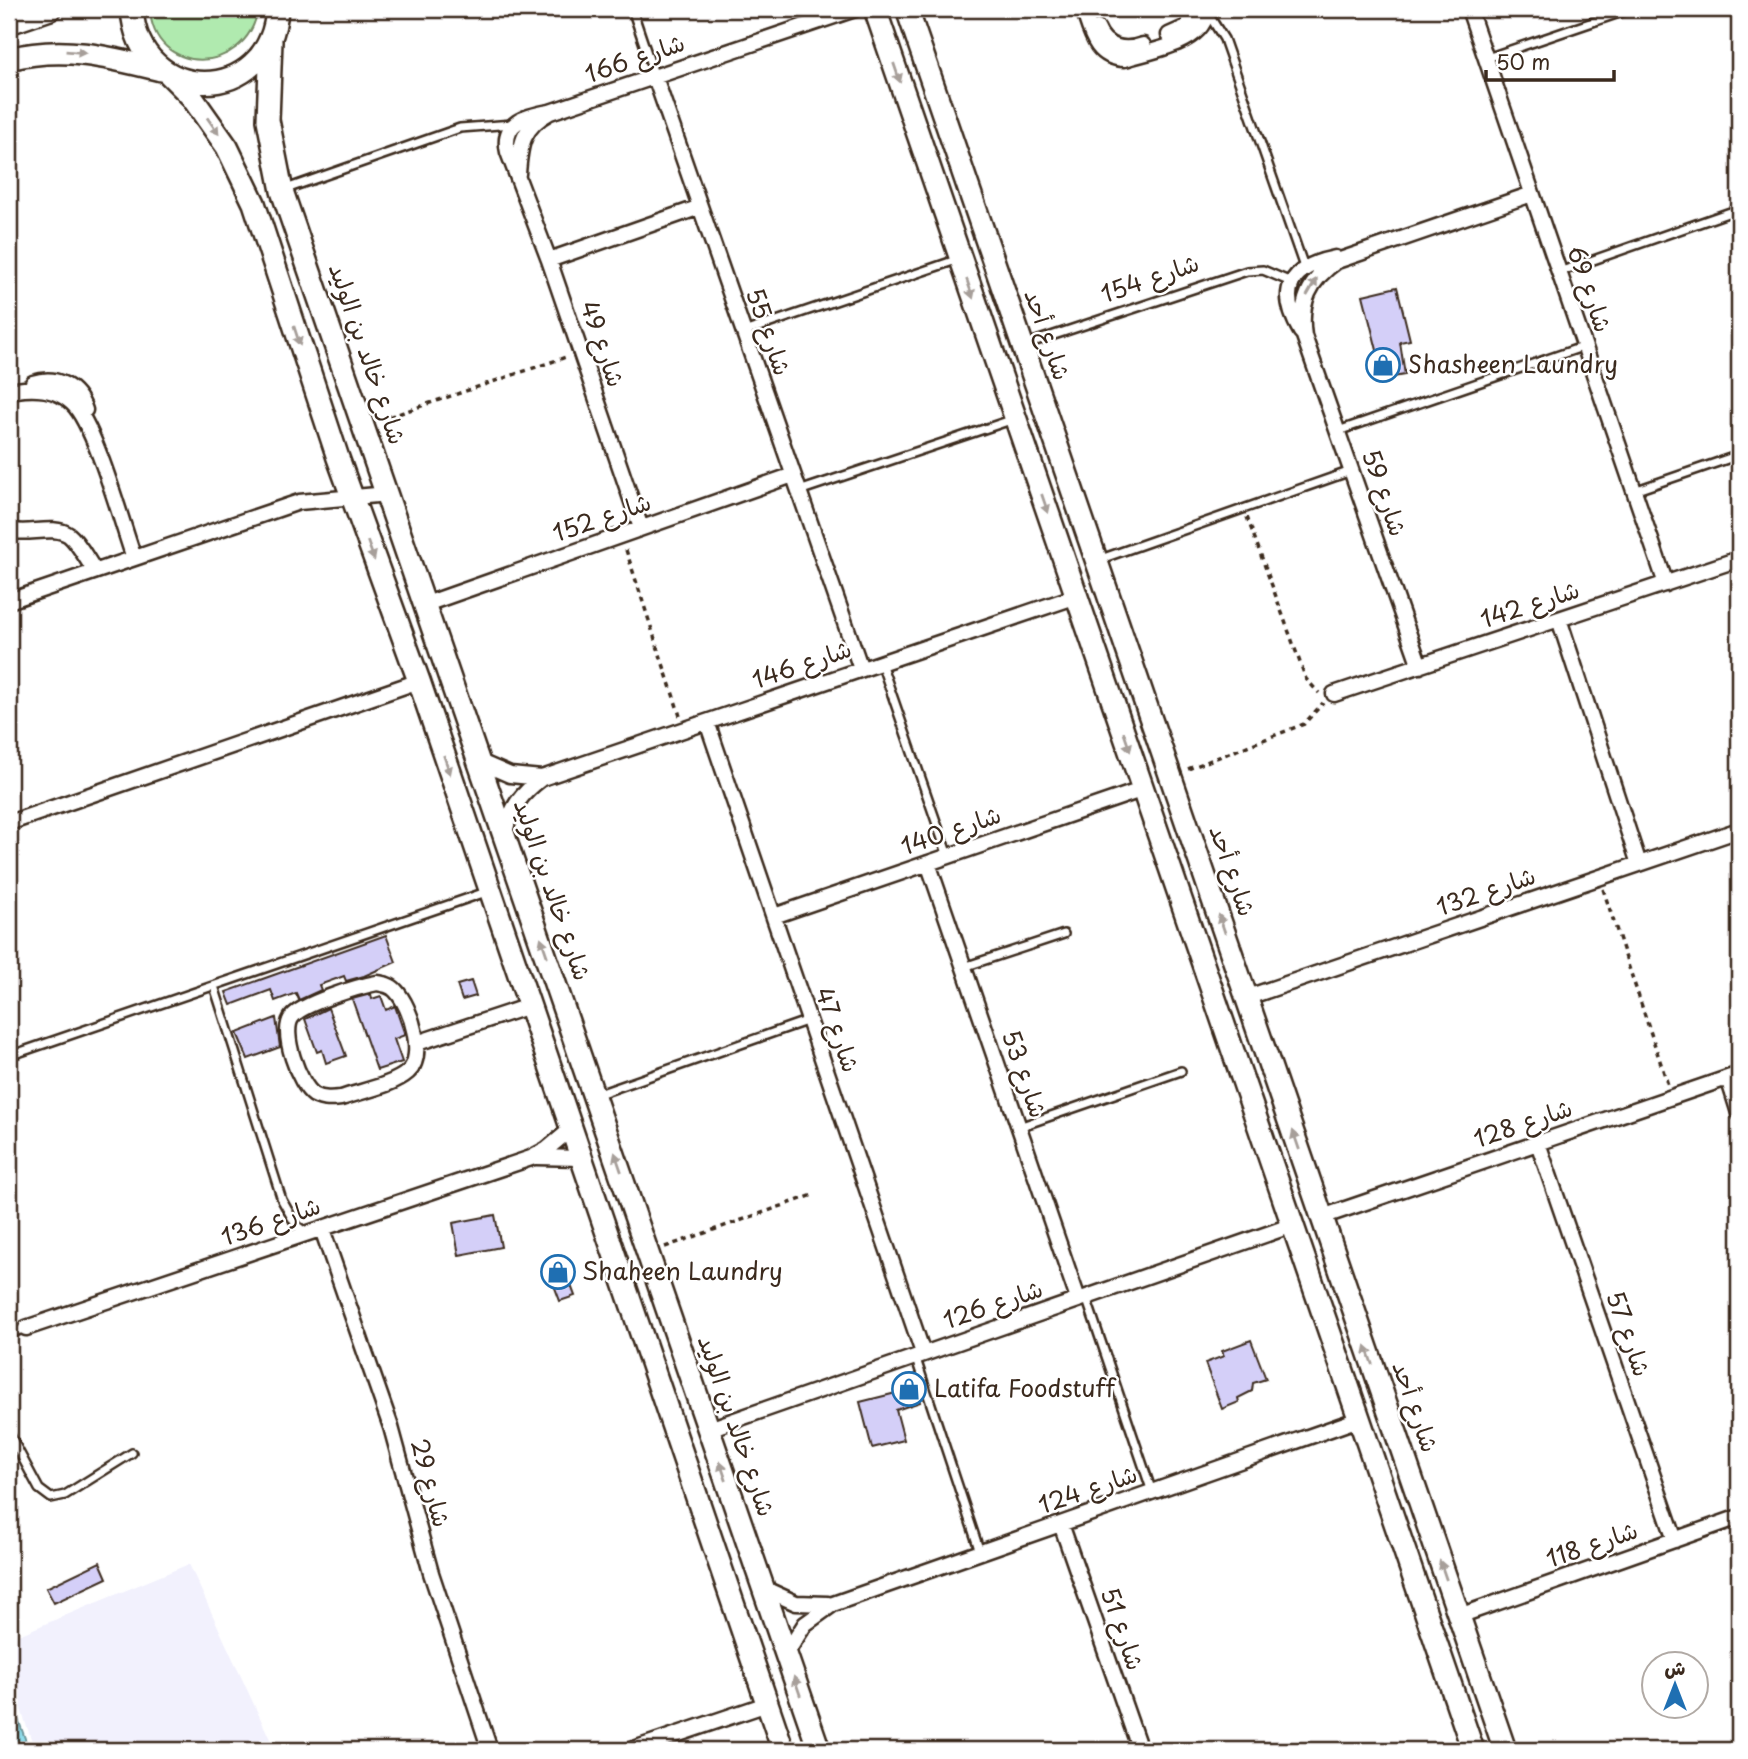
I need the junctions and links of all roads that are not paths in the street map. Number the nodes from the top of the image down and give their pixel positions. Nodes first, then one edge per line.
1 (50, 9) edge
2 (132, 9) edge
3 (287, 9) edge
4 (632, 9) edge
5 (855, 9) edge
6 (875, 9) edge
7 (907, 9) edge
8 (1083, 9) edge
9 (1469, 9) edge
10 (1631, 9) edge
11 (1203, 10) edge
12 (1091, 19) edge
13 (9, 23) edge
14 (274, 26) edge
15 (9, 59) edge
16 (1486, 59) junction
17 (166, 72) junction
18 (655, 77) junction
19 (550, 112) junction
20 (513, 124) junction
21 (518, 175) junction
22 (282, 191) junction
23 (1532, 194) junction
24 (701, 207) junction
25 (1739, 209) edge
26 (1351, 255) junction
27 (960, 258) junction
28 (549, 260) junction
29 (1304, 267) junction
30 (1559, 272) junction
31 (1291, 282) junction
32 (744, 331) junction
33 (1304, 336) junction
34 (1019, 337) junction
35 (987, 338) junction
36 (1584, 346) junction
37 (12, 391) edge
38 (1015, 418) junction
39 (1338, 432) junction
40 (1739, 455) edge
41 (1352, 471) junction
42 (793, 475) junction
43 (799, 491) junction
44 (1634, 491) junction
45 (388, 494) junction
46 (352, 498) junction
47 (641, 528) junction
48 (9, 530) edge
49 (134, 558) junction
50 (1739, 559) edge
51 (1097, 561) junction
52 (95, 571) junction
53 (1666, 584) junction
54 (1077, 596) junction
55 (9, 601) edge
56 (426, 604) junction
57 (1559, 620) junction
58 (881, 663) junction
59 (1420, 666) junction
60 (861, 669) junction
61 (419, 681) junction
62 (1143, 694) junction
63 (1334, 694) dead end
64 (1115, 707) junction
65 (707, 722) junction
66 (480, 762) junction
67 (542, 778) junction
68 (1144, 789) junction
69 (9, 823) edge
70 (1739, 830) edge
71 (505, 833) junction
72 (948, 856) junction
73 (928, 863) junction
74 (1640, 864) junction
75 (490, 891) junction
76 (774, 916) junction
77 (1064, 934) dead end
78 (964, 967) junction
79 (214, 985) junction
80 (1248, 997) junction
81 (529, 1006) junction
82 (810, 1019) junction
83 (417, 1044) junction
84 (9, 1056) edge
85 (1181, 1071) dead end
86 (1734, 1077) edge
87 (595, 1096) junction
88 (1739, 1113) edge
89 (1019, 1127) junction
90 (571, 1129) junction
91 (1538, 1143) junction
92 (531, 1158) junction
93 (581, 1158) junction
94 (1312, 1189) junction
95 (630, 1197) junction
96 (1283, 1199) junction
97 (597, 1206) junction
98 (1322, 1217) junction
99 (1293, 1225) junction
100 (315, 1231) junction
101 (648, 1246) junction
102 (613, 1251) junction
103 (1082, 1298) junction
104 (26, 1328) joint
105 (9, 1334) edge
106 (919, 1354) junction
107 (1359, 1419) junction
108 (709, 1429) junction
109 (9, 1433) edge
110 (132, 1453) dead end
111 (1152, 1492) junction
112 (1739, 1517) edge
113 (1061, 1524) junction
114 (1675, 1540) junction
115 (980, 1552) junction
116 (764, 1588) junction
117 (833, 1604) junction
118 (1459, 1616) junction
119 (786, 1654) junction
120 (1478, 1671) junction
121 (1448, 1680) junction
122 (766, 1704) junction
123 (490, 1750) edge
124 (631, 1750) edge
125 (783, 1750) edge
126 (819, 1750) edge
127 (1140, 1750) edge
128 (1473, 1750) edge
129 (1505, 1750) edge

1 - 13 main road
2 - 17 main road
3 - 14 main road
4 - 18 lane, شارع 55
5 - 18 street, شارع 166
6 -> 27 main road
7 - 34 main road, شارع أحد
8 - 12 street
9 - 16 street, شارع 69
10 - 16 lane
11 - 12 street
11 - 29 lane
14 - 17 main road
14 - 22 main road, شارع خالد بن الوليد
15 -> 17 main road
16 - 23 street, شارع 69
17 -> 46 main road
18 - 19 street, شارع 166
18 - 24 street, شارع 55
19 - 20 street, شارع 166
19 - 21 street, شارع 166
20 - 21 street
20 - 22 lane
21 - 28 street, شارع 49
22 - 45 main road, شارع خالد بن الوليد
23 - 26 street
23 - 30 street, شارع 69
24 - 28 street
24 - 32 street, شارع 55
25 - 30 lane
26 - 29 street
33 -> 26 street, شارع 59
27 - 32 lane
27 -> 35 main road
28 - 47 street, شارع 49
29 - 31 street
30 - 36 street, شارع 69
31 - 33 street, شارع 59
31 - 34 lane, شارع 154
32 - 42 street, شارع 55
33 - 39 street, شارع 59
34 - 35 main road
34 - 51 main road, شارع أحد
35 - 38 main road
36 - 39 lane
36 - 44 street, شارع 69
37 - 49 street
38 - 43 lane
38 -> 54 main road
39 - 41 street, شارع 59
40 - 44 lane
41 - 51 lane
41 - 59 street, شارع 59
42 - 43 street, شارع 55
42 - 47 street, شارع 152
43 - 60 street, شارع 55
44 - 53 street, شارع 69
45 - 46 street
45 - 56 main road, شارع خالد بن الوليد
46 - 49 street
46 -> 61 main road
47 - 56 street, شارع 152
48 - 52 street
49 - 52 street
50 - 53 street, شارع 142
51 - 62 main road, شارع أحد
52 - 55 street
53 - 57 street, شارع 142
54 - 58 street, شارع 146
54 - 64 main road
56 - 66 main road, شارع خالد بن الوليد
57 - 59 street, شارع 142
57 - 74 street
58 - 60 street, شارع 146
58 - 72 lane
59 - 63 street, شارع 142
60 - 65 street, شارع 146
61 - 69 street
61 -> 75 main road
62 - 64 main road
80 -> 62 main road, شارع أحد
64 -> 68 main road
65 - 67 street, شارع 146
65 - 76 street, شارع 47
66 - 67 street, شارع 146
66 - 71 main road, شارع خالد بن الوليد
67 - 71 street, شارع 146
68 - 72 street, شارع 140
68 - 96 main road
70 - 74 street, شارع 132
87 -> 71 main road, شارع خالد بن الوليد
72 - 73 street, شارع 140
73 - 76 street, شارع 140
73 - 78 street, شارع 53
74 - 80 street, شارع 132
75 - 79 lane
75 - 81 main road
76 - 82 street, شارع 47
77 - 78 lane
78 - 89 street, شارع 53
79 - 84 lane
79 - 100 lane
94 -> 80 main road, شارع أحد
81 - 83 street
81 - 90 main road
82 - 87 lane
82 - 106 street, شارع 47
83 - 83 street
85 - 89 lane
86 - 88 street
86 - 91 street, شارع 128
95 -> 87 main road, شارع خالد بن الوليد
89 - 103 street, شارع 53
90 - 92 street, شارع 136
90 - 93 main road
91 - 98 street, شارع 128
91 - 114 street, شارع 57
92 - 93 street, شارع 136
92 - 100 street, شارع 136
93 - 97 main road
94 - 96 main road
94 - 98 main road, شارع أحد
95 - 97 main road
95 - 101 main road, شارع خالد بن الوليد
96 - 99 main road
97 - 102 main road
118 -> 98 main road, شارع أحد
99 - 103 street, شارع 126
99 - 107 main road
100 - 104 street, شارع 136
100 - 123 street, شارع 29
101 - 102 main road
101 - 108 main road, شارع خالد بن الوليد
102 - 122 main road
103 - 106 street, شارع 126
103 - 111 lane
104 - 105 lane
106 - 108 street, شارع 126
106 - 115 lane
107 - 111 street, شارع 124
107 - 121 main road
116 -> 108 main road, شارع خالد بن الوليد
109 - 110 lane
111 - 113 street, شارع 124
112 - 114 street, شارع 118
113 - 115 street, شارع 124
113 - 127 street, شارع 51
114 - 118 street, شارع 118
115 - 117 street, شارع 124
116 - 117 street, شارع 124
116 - 119 main road, شارع خالد بن الوليد
117 - 119 street, شارع 124
118 - 120 main road, شارع أحد
126 -> 119 main road, شارع خالد بن الوليد
120 - 121 main road
120 - 129 main road, شارع أحد
121 - 128 main road
122 - 124 street
122 - 125 main road

